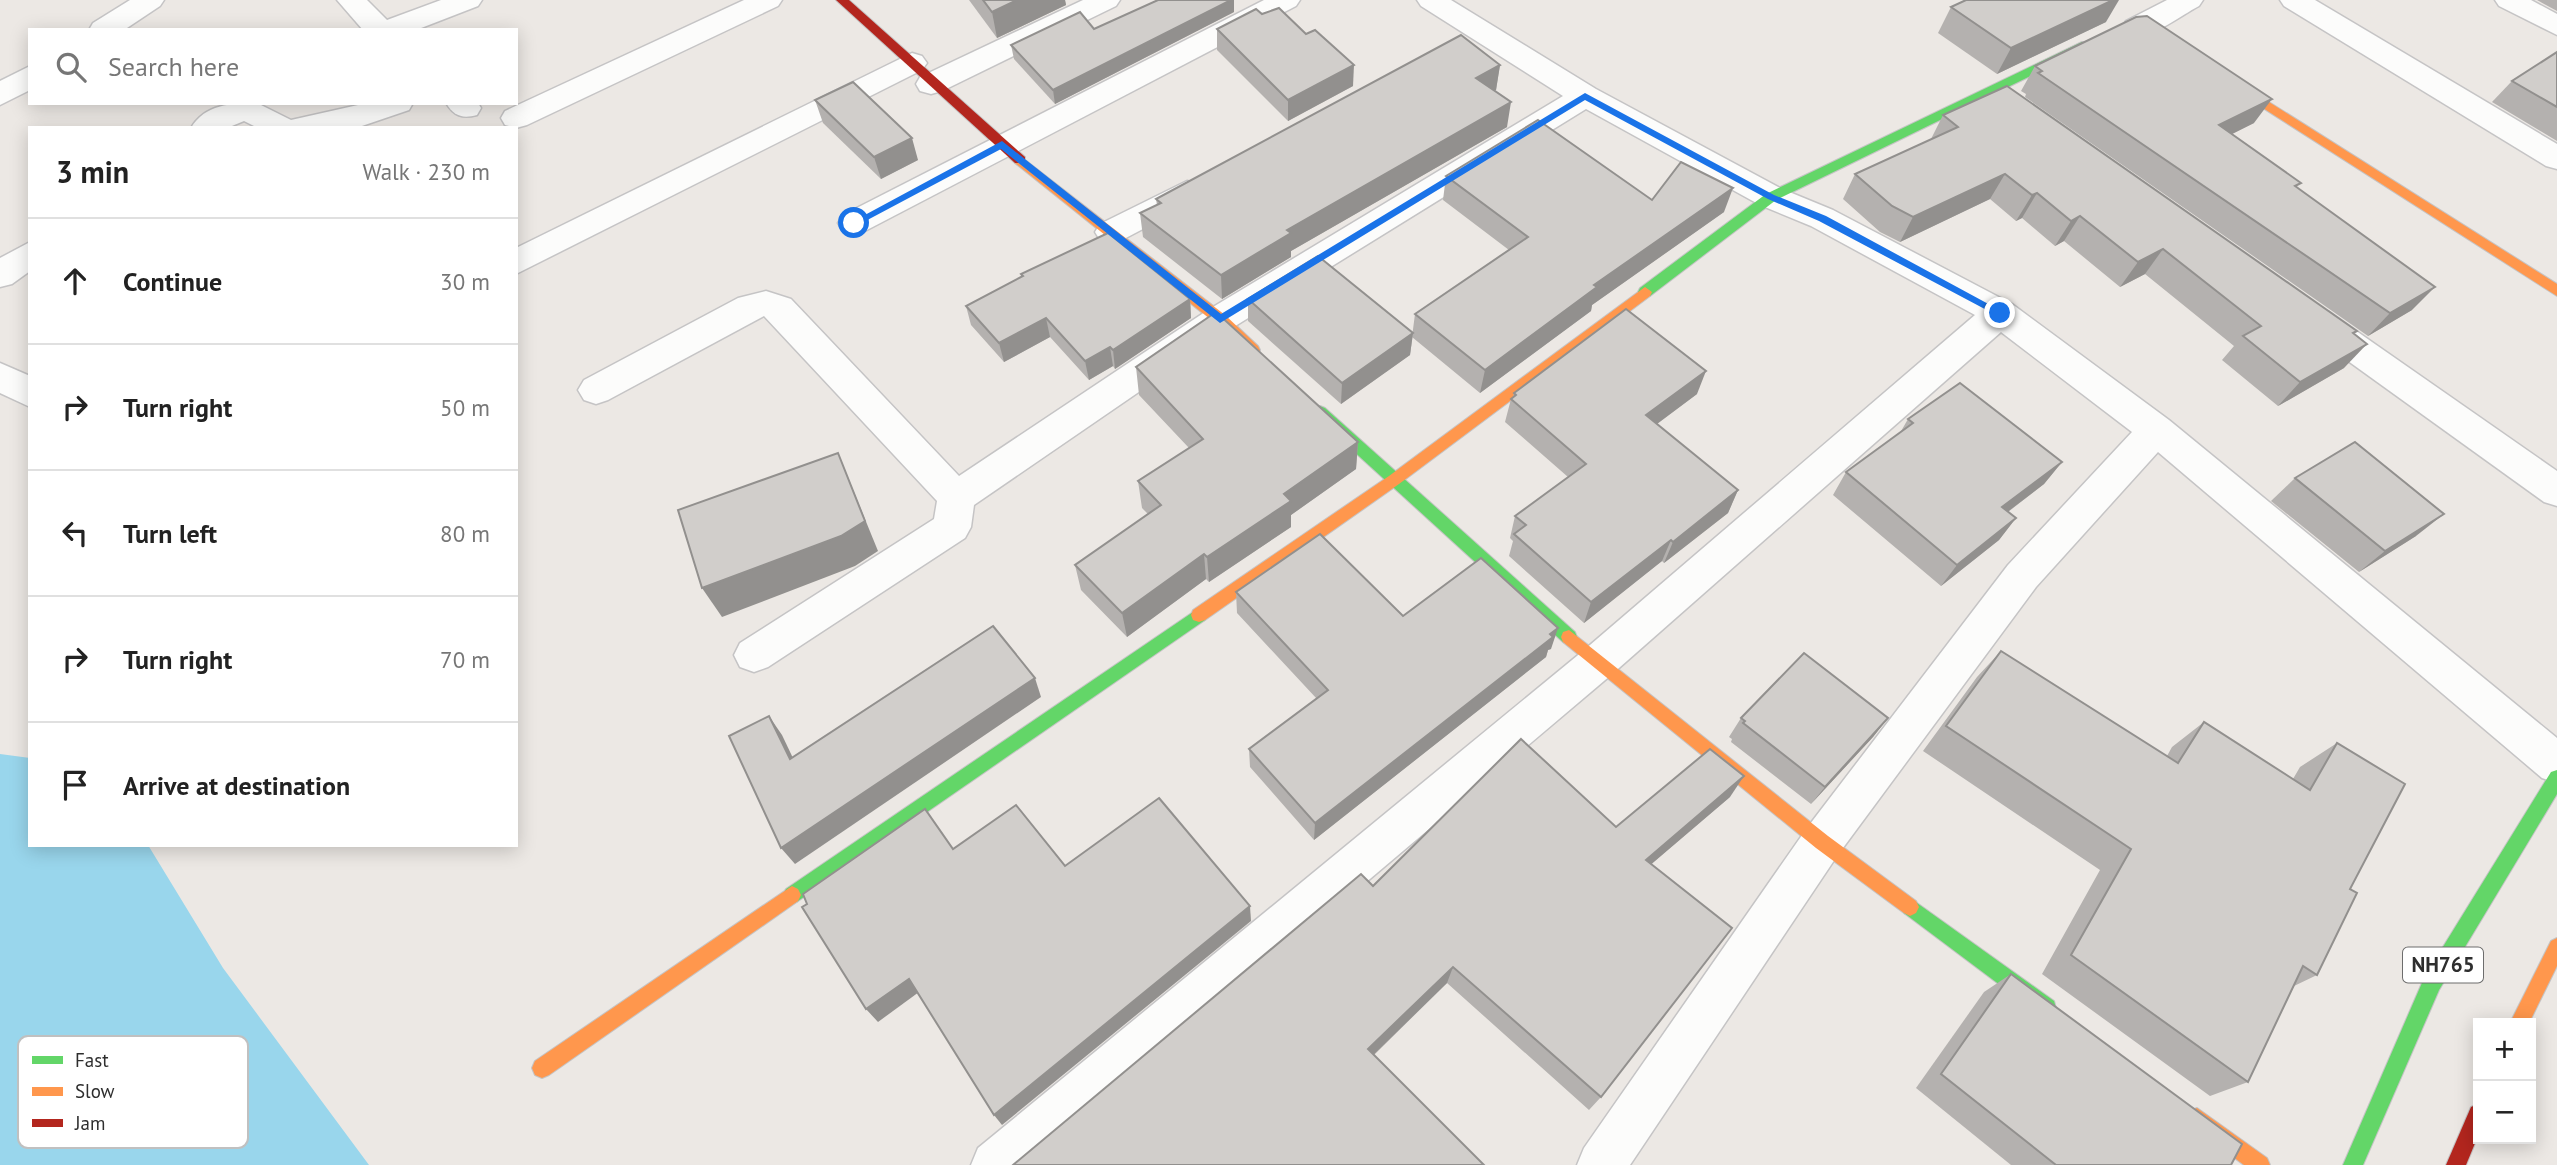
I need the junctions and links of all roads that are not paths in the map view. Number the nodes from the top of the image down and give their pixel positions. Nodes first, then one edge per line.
1 (150, 0) edge
2 (351, 0) edge
3 (468, 0) edge
4 (768, 0) edge
5 (842, 0) edge
6 (1106, 0) edge
7 (1286, 0) edge
8 (1431, 0) edge
9 (2189, 0) edge
10 (2294, 0) edge
11 (2510, 0) edge
12 (2557, 26) edge
13 (106, 28) edge
14 (378, 28) edge
15 (393, 28) edge
16 (2136, 31) edge
17 (2092, 41) edge
18 (2205, 66) edge
19 (922, 73) junction
20 (28, 77) edge
21 (1989, 90) junction
22 (0, 94) edge
23 (1585, 96) junction
24 (392, 105) edge
25 (2023, 114) edge
26 (516, 118) dead end
27 (209, 126) edge
28 (278, 126) edge
29 (310, 126) edge
30 (1002, 145) junction
31 (2557, 158) edge
32 (1207, 181) edge
33 (1771, 197) junction
34 (854, 223) dead end
35 (1111, 232) junction
36 (28, 255) edge
37 (518, 261) edge
38 (0, 274) edge
39 (2557, 291) edge
40 (2296, 306) edge
41 (2000, 313) junction
42 (1220, 319) junction
43 (1261, 357) edge
44 (0, 376) edge
45 (596, 390) dead end
46 (28, 392) edge
47 (1312, 405) edge
48 (2157, 430) junction
49 (1394, 480) junction
50 (2557, 491) edge
51 (956, 497) junction
52 (754, 655) dead end
53 (1597, 663) junction
54 (2557, 764) edge
55 (2557, 778) edge
56 (1822, 842) junction
57 (2557, 947) edge
58 (2058, 1016) edge
59 (2522, 1018) edge
60 (542, 1068) dead end
61 (2182, 1107) edge
62 (2473, 1126) edge
63 (995, 1165) edge
64 (1601, 1165) edge
65 (2260, 1165) edge
66 (2353, 1165) edge
67 (2456, 1165) edge

1 - 13 street
2 - 14 street
3 - 15 street
4 - 26 street
5 - 19 main road
6 - 19 street
7 - 30 street
8 - 23 street
9 - 16 street
10 - 31 street
11 - 12 street
17 - 21 main road
18 - 39 main road
19 - 30 main road
19 - 37 street
20 - 22 street
21 - 25 street
21 - 33 main road
23 - 33 street
23 - 42 street
24 - 29 street
27 - 28 street
30 - 34 street
30 - 35 main road
32 - 35 street
33 - 41 street
33 - 49 main road
35 - 42 main road
36 - 38 street
40 - 50 street
41 - 48 street
41 - 53 street
42 - 43 main road
42 - 51 street
44 - 46 street
45 - 51 street
47 - 49 main road
48 - 54 street
48 - 56 street
49 - 53 main road
49 - 60 main road
51 - 52 street
53 - 56 main road
53 - 63 street
55 - 66 main road, NH765
56 - 58 main road
56 - 64 street
57 - 59 main road
61 - 65 main road
62 - 67 main road

